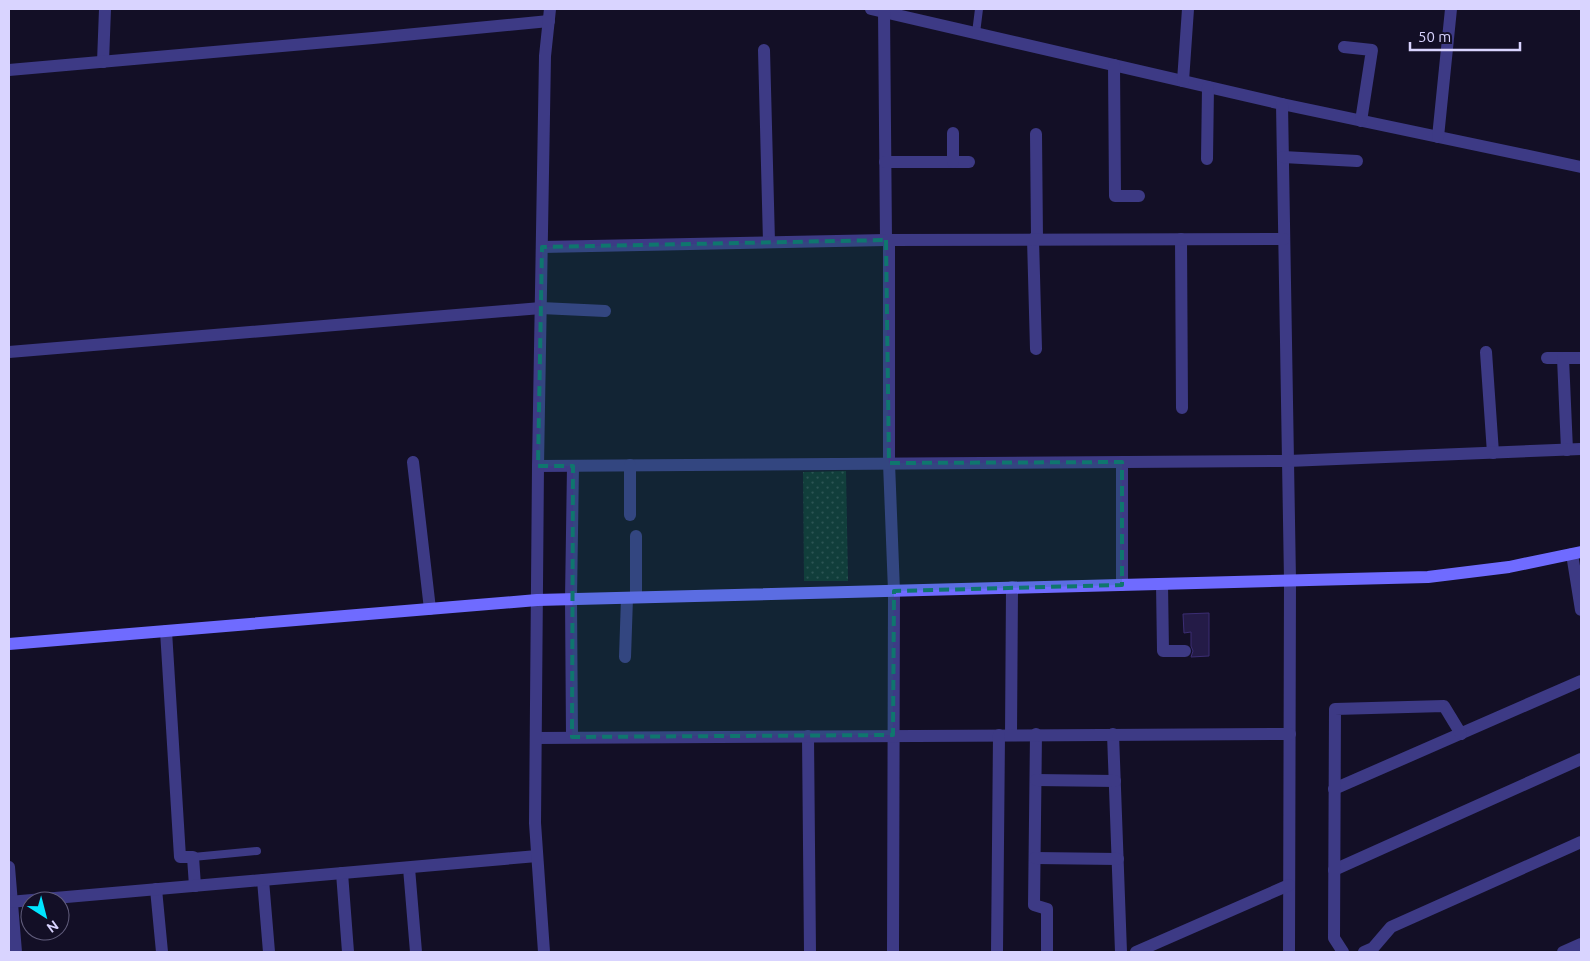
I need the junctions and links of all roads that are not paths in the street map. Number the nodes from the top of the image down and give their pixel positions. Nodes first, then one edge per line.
1 (106, 9) edge
2 (979, 9) edge
3 (1188, 9) edge
4 (1451, 9) edge
5 (878, 10) edge
6 (911, 13) edge
7 (549, 15) edge
8 (976, 33) junction
9 (1344, 47) dead end
10 (764, 50) dead end
11 (104, 62) junction
12 (1114, 65) junction
13 (9, 70) edge
14 (1183, 81) junction
15 (1208, 87) junction
16 (1282, 104) junction
17 (1361, 121) junction
18 (953, 133) dead end
19 (1036, 134) dead end
20 (1438, 137) junction
21 (1283, 157) junction
22 (1207, 159) dead end
23 (1357, 161) dead end
24 (886, 162) junction
25 (953, 162) junction
26 (969, 162) dead end
27 (1581, 167) edge
28 (1139, 196) dead end
29 (1035, 239) junction
30 (1181, 239) junction
31 (1284, 239) junction
32 (888, 240) junction
33 (769, 242) junction
34 (542, 247) junction
35 (541, 308) junction
36 (604, 311) dead end
37 (1036, 349) dead end
38 (9, 352) edge
39 (1486, 352) dead end
40 (1547, 358) dead end
41 (1563, 358) junction
42 (1581, 358) edge
43 (1182, 408) dead end
44 (1567, 450) junction
45 (1581, 450) edge
46 (1493, 453) junction
47 (1288, 461) junction
48 (413, 462) dead end
49 (1122, 462) junction
50 (889, 463) junction
51 (630, 465) junction
52 (538, 466) junction
53 (573, 466) junction
54 (630, 515) dead end
55 (636, 536) dead end
56 (1577, 553) edge
57 (1290, 580) junction
58 (1162, 584) junction
59 (1122, 585) junction
60 (1012, 588) junction
61 (894, 591) junction
62 (631, 597) junction
63 (571, 599) junction
64 (537, 600) junction
65 (430, 609) junction
66 (1581, 610) edge
67 (166, 631) junction
68 (9, 644) edge
69 (1185, 651) dead end
70 (626, 657) dead end
71 (1581, 681) edge
72 (1036, 734) junction
73 (1113, 734) junction
74 (1290, 734) junction
75 (1461, 734) junction
76 (893, 735) junction
77 (1005, 735) junction
78 (808, 736) junction
79 (572, 737) junction
80 (536, 738) junction
81 (1581, 759) edge
82 (1036, 780) junction
83 (1114, 780) junction
84 (1334, 789) junction
85 (1581, 842) edge
86 (257, 851) dead end
87 (537, 856) junction
88 (193, 857) junction
89 (1035, 858) junction
90 (1118, 859) junction
91 (9, 867) edge
92 (409, 868) junction
93 (1334, 870) junction
94 (342, 874) junction
95 (263, 880) junction
96 (1289, 885) junction
97 (196, 886) junction
98 (156, 889) junction
99 (10, 902) edge
100 (1581, 944) edge
101 (16, 952) edge
102 (162, 952) edge
103 (269, 952) edge
104 (348, 952) edge
105 (416, 952) edge
106 (544, 952) edge
107 (810, 952) edge
108 (893, 952) edge
109 (997, 952) edge
110 (1047, 952) edge
111 (1121, 952) edge
112 (1136, 952) edge
113 (1289, 952) edge
114 (1343, 952) edge
115 (1364, 952) edge
116 (1563, 952) edge

1 - 11 street
2 - 8 lane
3 - 14 street
4 - 20 street
5 - 6 street
5 - 24 street
6 - 8 street
7 - 11 street
7 - 34 street
8 - 12 street
9 - 17 street
10 - 33 street
11 - 13 street
12 - 14 street
12 - 28 street
14 - 15 street
15 - 16 street
15 - 22 street
16 - 17 street
16 - 21 street
17 - 20 street
18 - 25 street
19 - 29 street
20 - 27 street
21 - 23 street
21 - 31 street
24 - 25 street
24 - 32 street
25 - 26 street
29 - 30 street
29 - 32 street
29 - 37 street
30 - 31 street
30 - 43 street
31 - 47 street
32 - 33 street
32 - 50 street
33 - 34 street
34 - 35 street
35 - 36 street
35 - 38 street
35 - 52 street
39 - 46 street
40 - 41 street
41 - 42 street
41 - 44 street
44 - 45 street
44 - 46 street
46 - 47 street
47 - 49 street
47 - 57 street
48 - 65 street
49 - 50 street
49 - 59 street
50 - 51 street
50 - 61 street
51 - 53 street
51 - 54 street
52 - 53 street
52 - 64 street
53 - 63 street
55 - 62 street
56 - 57 street
56 - 66 street
57 - 58 street
57 - 74 street
58 - 59 street
58 - 69 street
59 - 60 street
60 - 61 street
60 - 77 street
61 - 62 street
61 - 76 street
62 - 63 street
62 - 70 street
63 - 64 street
63 - 79 street
64 - 65 street
64 - 80 street
65 - 67 street
67 - 68 street
67 - 88 street
71 - 75 street
72 - 73 street
72 - 77 street
72 - 82 street
73 - 74 street
73 - 83 street
74 - 96 street
75 - 84 street
75 - 84 street
76 - 77 street
76 - 78 street
76 - 108 street
77 - 109 street
78 - 79 street
78 - 107 street
79 - 80 street
80 - 87 street
81 - 93 street
82 - 83 street
82 - 89 street
83 - 90 street
84 - 93 street
85 - 115 street
86 - 88 lane
87 - 92 street
87 - 106 street
88 - 97 street
89 - 90 street
89 - 110 street
90 - 111 street
91 - 99 street
92 - 94 street
92 - 105 street
93 - 114 street
94 - 95 street
94 - 104 street
95 - 97 street
95 - 103 street
96 - 112 street
96 - 113 street
97 - 98 street
98 - 99 street
98 - 102 street
99 - 101 street
100 - 116 street

